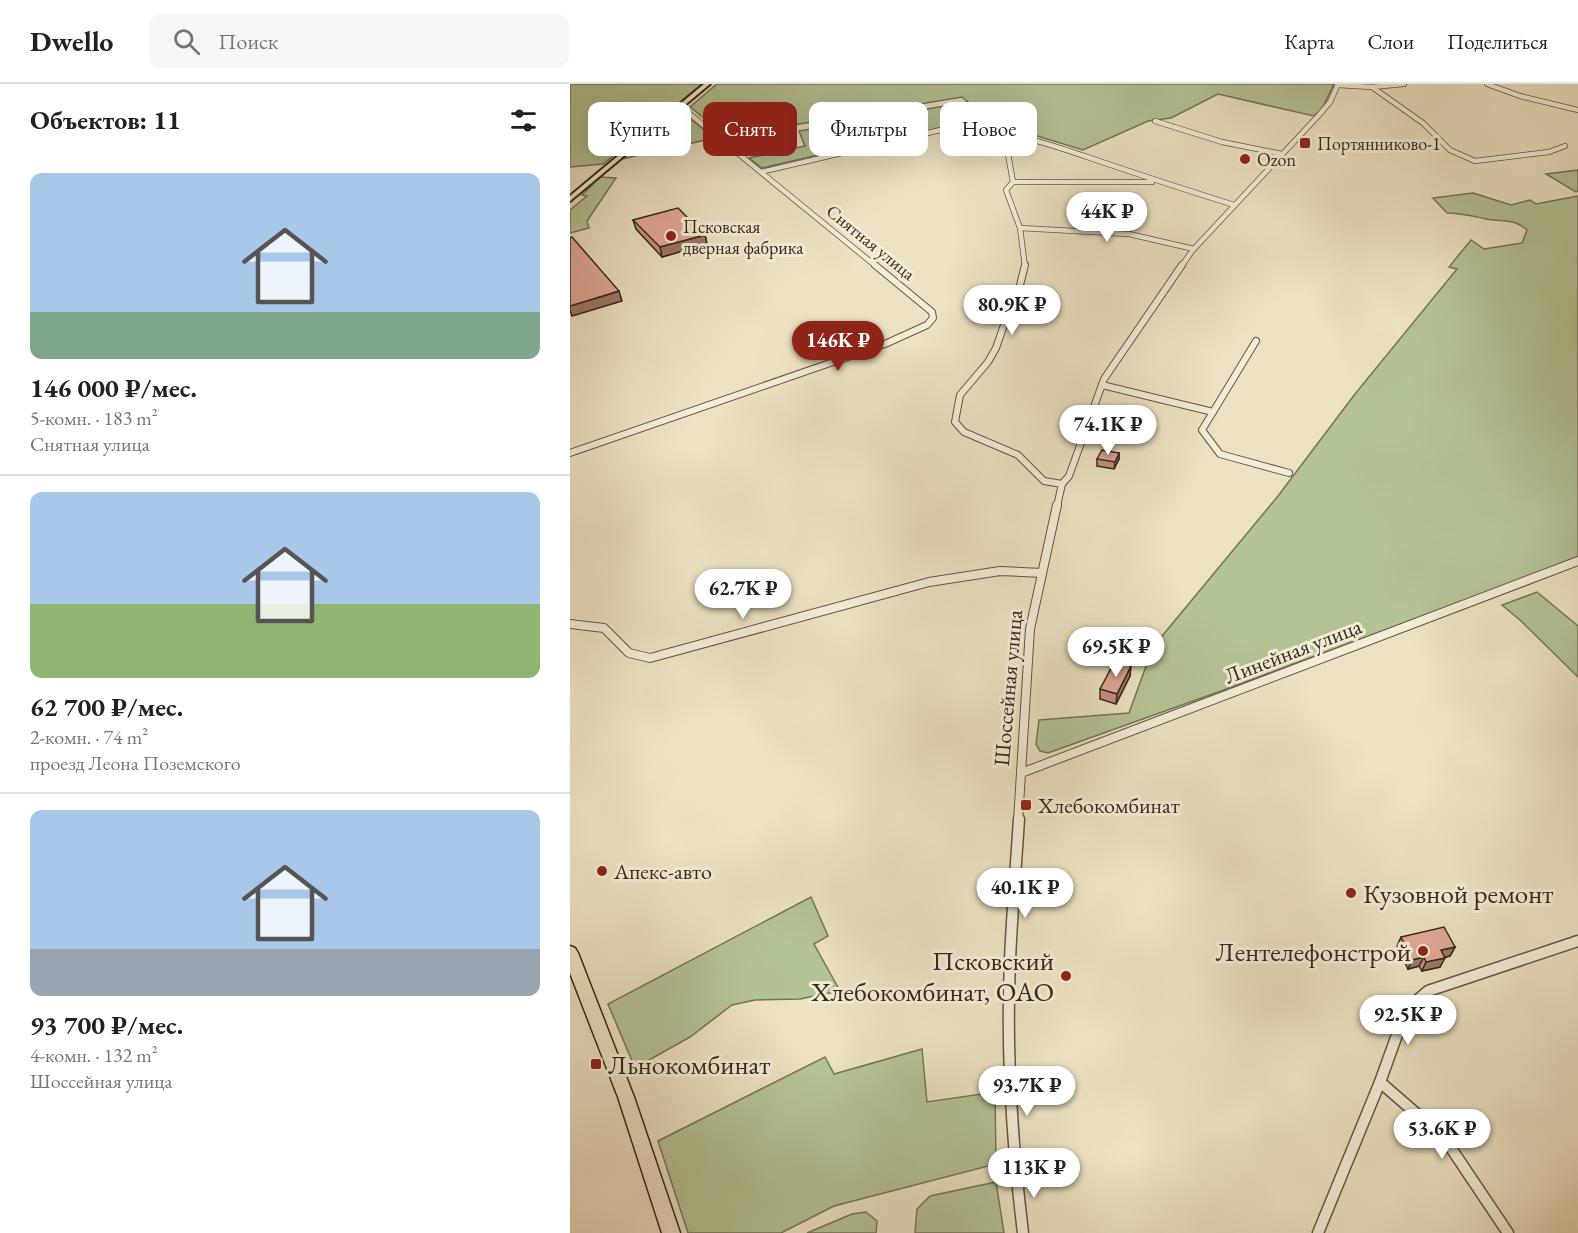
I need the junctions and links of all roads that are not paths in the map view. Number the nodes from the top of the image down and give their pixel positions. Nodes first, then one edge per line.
1 (707, 84) edge
2 (1338, 84) edge
3 (1404, 84) edge
4 (1486, 84) edge
5 (1378, 85) edge
6 (1372, 87) junction
7 (685, 102) edge
8 (1578, 110) edge
9 (691, 115) edge
10 (1155, 122) dead end
11 (940, 127) edge
12 (1037, 140) edge
13 (1565, 146) dead end
14 (1282, 154) junction
15 (621, 156) edge
16 (1008, 156) edge
17 (761, 172) junction
18 (1161, 181) junction
19 (1013, 182) junction
20 (570, 199) edge
21 (1235, 204) junction
22 (1020, 228) junction
23 (1194, 249) junction
24 (1256, 341) dead end
25 (1102, 385) junction
26 (1213, 412) junction
27 (570, 453) edge
28 (1289, 473) dead end
29 (1062, 484) junction
30 (1578, 561) edge
31 (1042, 573) junction
32 (570, 624) edge
33 (1021, 773) junction
34 (1578, 941) edge
35 (570, 953) edge
36 (1380, 1082) junction
37 (671, 1233) edge
38 (1023, 1233) edge
39 (1318, 1233) edge
40 (1508, 1233) edge

1 - 7 street
2 - 6 street
2 - 14 street, Шоссейная улица
3 - 5 street
4 - 8 street
5 - 6 street
6 - 13 street
9 - 17 street, Снятная улица
10 - 14 street
11 - 17 street
12 - 18 street
14 - 21 street, Шоссейная улица
15 - 20 street
16 - 19 street
17 - 27 street, Снятная улица
18 - 19 street
18 - 21 street
19 - 22 street
21 - 23 street, Шоссейная улица
22 - 23 street
22 - 29 street
23 - 25 street, Шоссейная улица
24 - 26 street
25 - 26 street
25 - 29 street, Шоссейная улица
26 - 28 street
29 - 31 street, Шоссейная улица
30 - 33 street, Линейная улица
31 - 32 street
31 - 33 street, Шоссейная улица
33 - 38 street, Шоссейная улица
34 - 36 street
35 - 37 main road
36 - 39 street
36 - 40 street

